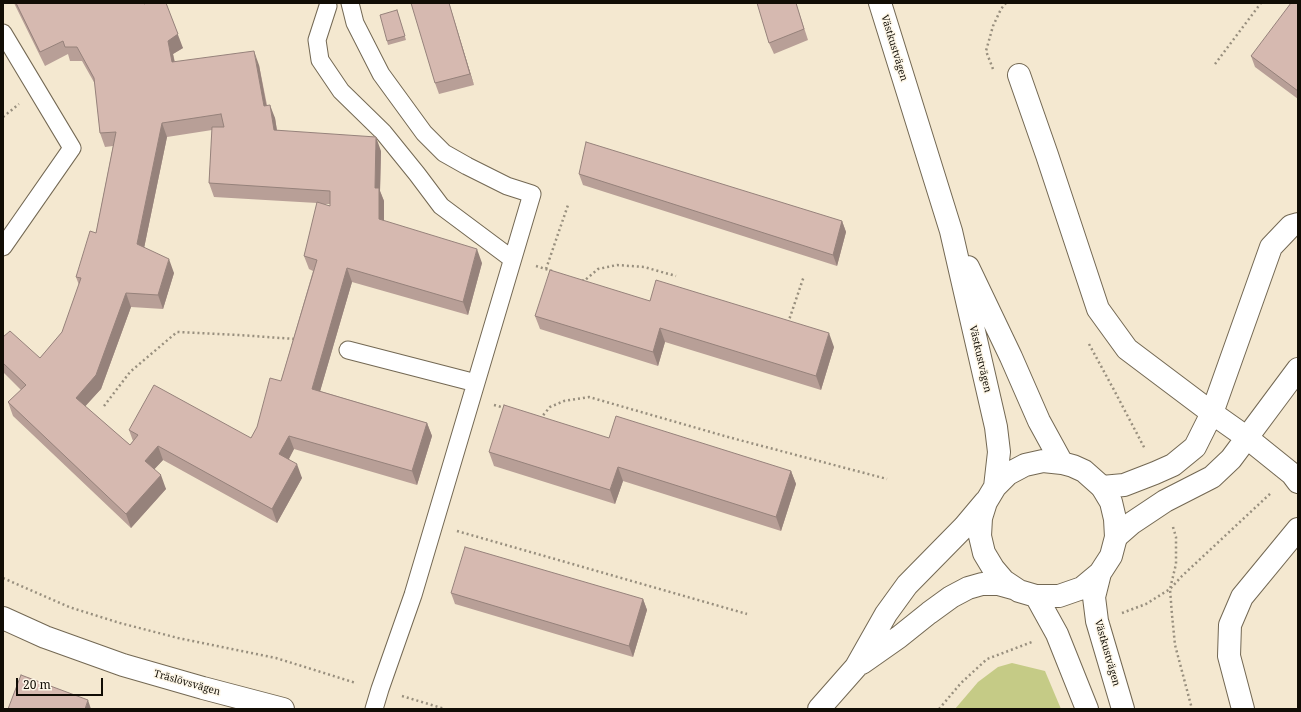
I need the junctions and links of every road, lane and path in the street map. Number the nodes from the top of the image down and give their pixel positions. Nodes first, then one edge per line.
1 (350, 3) edge
2 (880, 3) edge
3 (1261, 3) edge
4 (328, 6) dead end
5 (3, 33) edge
6 (1215, 64) dead end
7 (1019, 75) dead end
8 (568, 205) dead end
9 (1298, 224) edge
10 (951, 231) junction
11 (3, 247) edge
12 (512, 259) junction
13 (546, 269) junction
14 (554, 272) edge
15 (676, 276) dead end
16 (804, 276) dead end
17 (577, 279) edge
18 (788, 326) edge
19 (302, 340) edge
20 (348, 350) dead end
21 (1298, 369) edge
22 (473, 390) junction
23 (104, 406) dead end
24 (506, 409) edge
25 (1212, 413) junction
26 (534, 417) edge
27 (1246, 437) junction
28 (1062, 463) junction
29 (887, 479) dead end
30 (1298, 482) edge
31 (1102, 487) junction
32 (990, 494) junction
33 (434, 524) junction
34 (1298, 530) edge
35 (1116, 537) junction
36 (1100, 573) junction
37 (3, 578) edge
38 (1028, 593) junction
39 (747, 614) dead end
40 (3, 618) edge
41 (856, 668) junction
42 (380, 690) junction
43 (283, 709) edge
44 (374, 709) edge
45 (445, 709) edge
46 (819, 709) edge
47 (1087, 709) edge
48 (1123, 709) edge
49 (1243, 709) edge

1 - 12 lane
2 - 10 street, Västkustvägen
3 - 6 path
4 - 12 lane
5 - 11 lane
7 - 25 street
8 - 13 path
9 - 25 street
10 - 28 street, Västkustvägen
10 - 32 street, Västkustvägen
12 - 13 path
12 - 22 lane
13 - 14 path
15 - 17 path
16 - 18 path
19 - 23 path
20 - 22 lane
21 - 27 street
22 - 24 path
22 - 33 lane
25 - 27 street
25 - 31 street
26 - 29 path
27 - 30 street
27 - 35 street
28 - 31 street
28 - 32 street
31 - 35 street
32 - 38 street
32 - 41 street
33 - 39 path
33 - 42 lane
34 - 49 street
35 - 36 street
36 - 38 street
36 - 48 street, Västkustvägen
37 - 42 path
38 - 41 street
38 - 47 street
40 - 43 street, Träslövsvägen
41 - 46 street
42 - 44 lane
42 - 45 path

